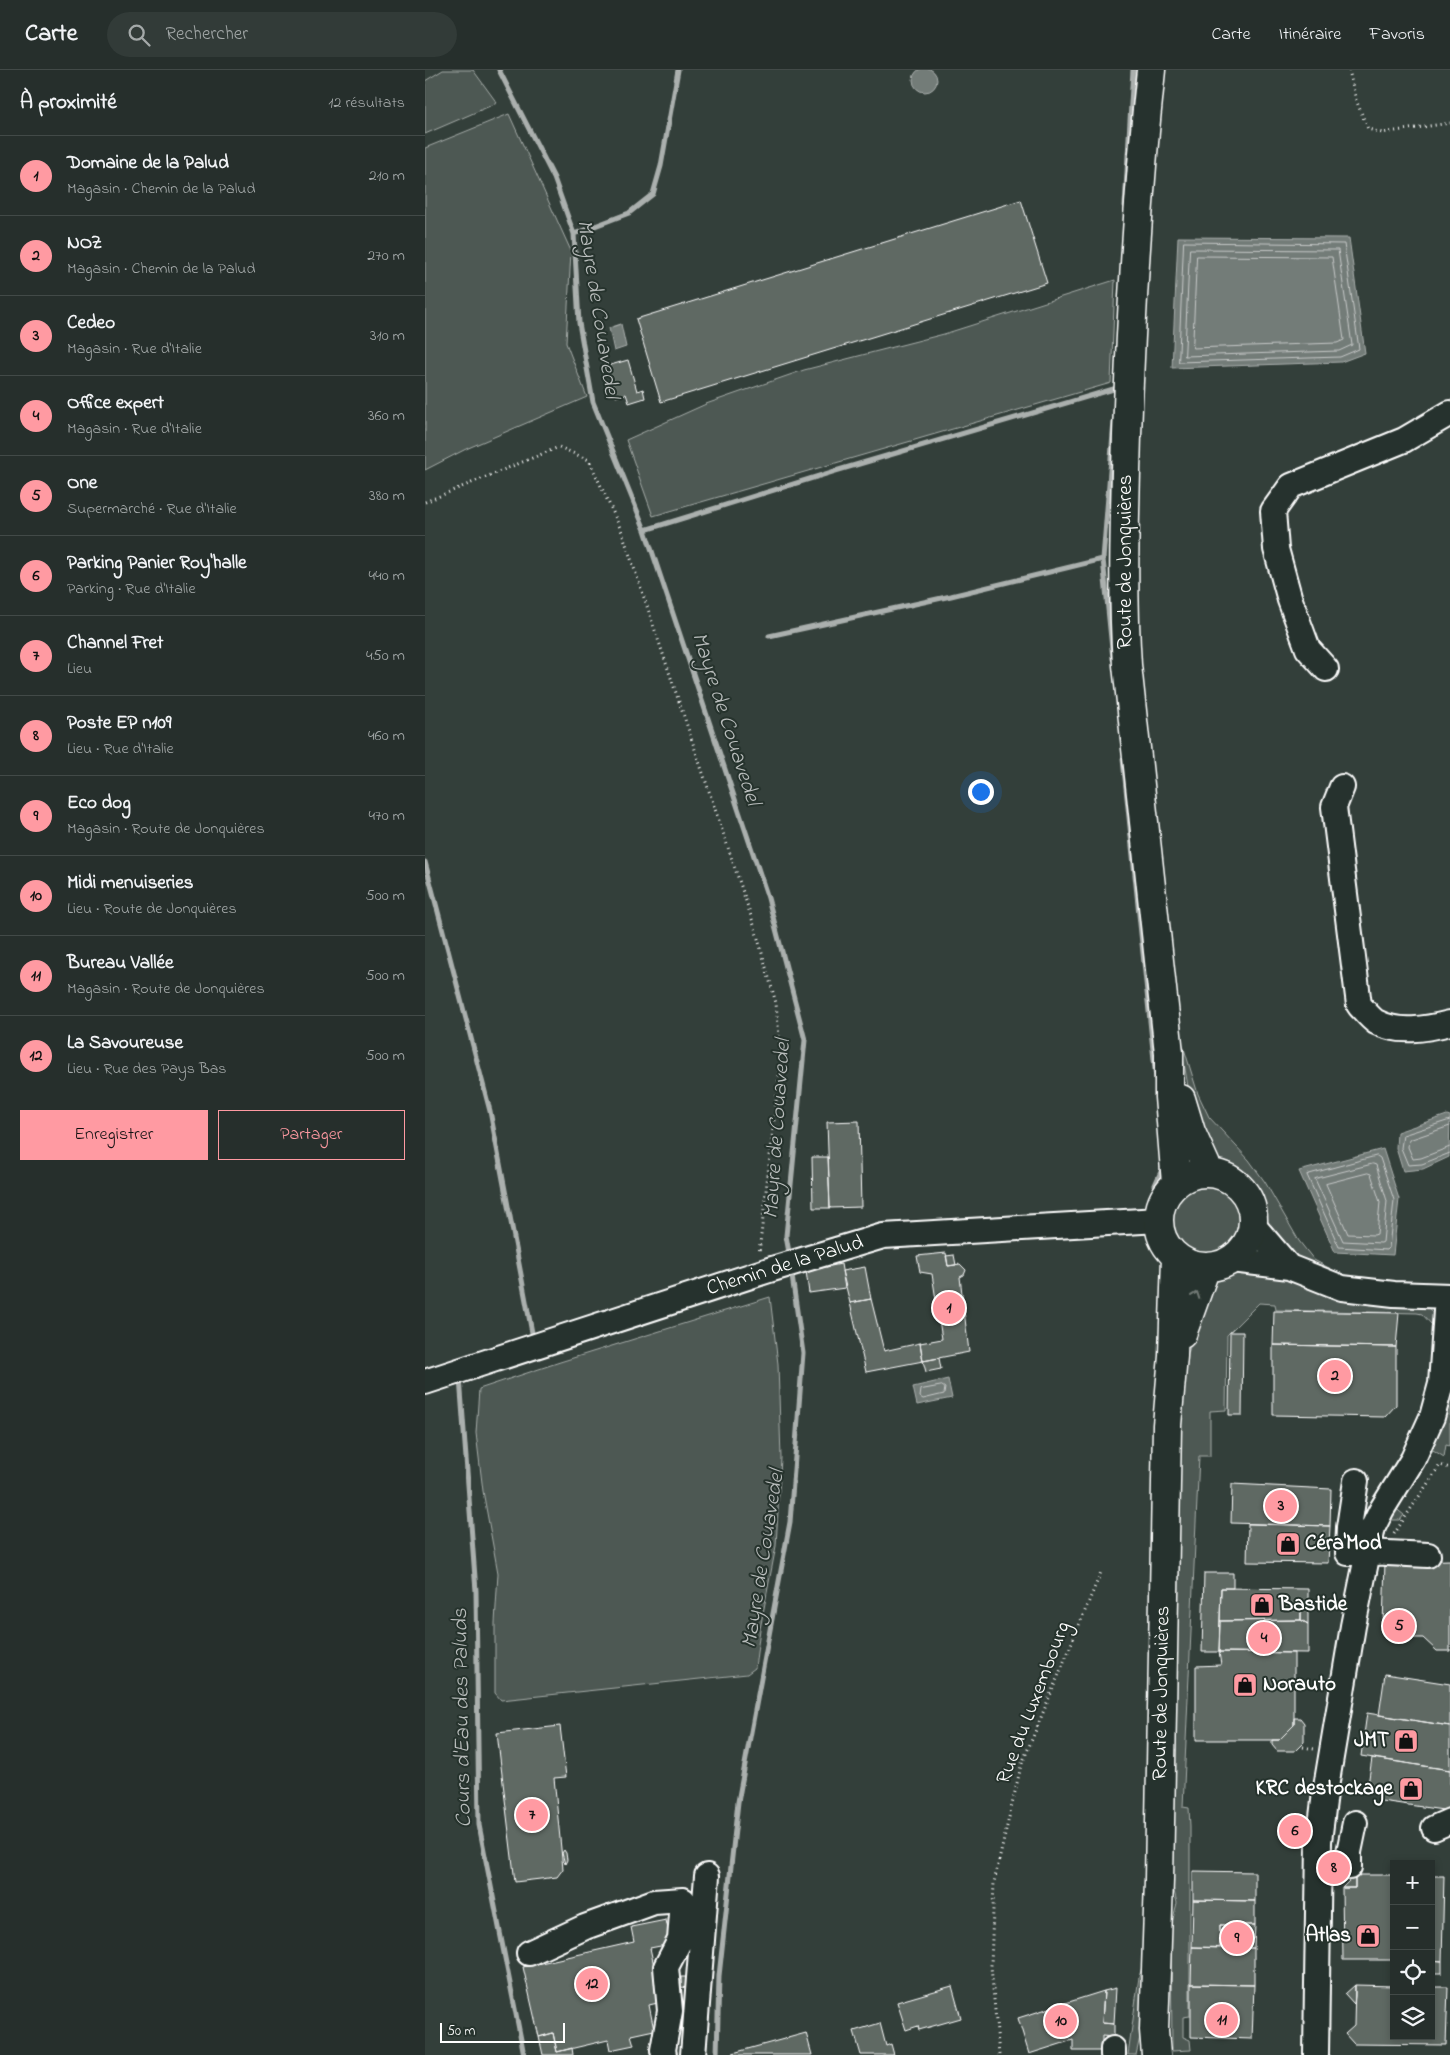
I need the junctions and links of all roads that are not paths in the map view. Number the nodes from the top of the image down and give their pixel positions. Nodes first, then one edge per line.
1 (1151, 70) edge
2 (1450, 412) edge
3 (1326, 669) dead end
4 (1342, 787) dead end
5 (1450, 1023) edge
6 (1169, 1054) junction
7 (1209, 1172) junction
8 (1176, 1183) junction
9 (1159, 1220) junction
10 (1253, 1225) junction
11 (1175, 1256) junction
12 (1219, 1263) junction
13 (1289, 1267) junction
14 (1449, 1296) edge
15 (1173, 1356) junction
16 (425, 1382) edge
17 (1356, 1481) dead end
18 (1367, 1552) junction
19 (1428, 1555) dead end
20 (1355, 1823) dead end
21 (1349, 1867) dead end
22 (707, 1876) dead end
23 (529, 1954) dead end
24 (1153, 2047) edge
25 (664, 2055) edge
26 (693, 2055) edge
27 (1316, 2055) edge

1 - 6 main road, Route de Jonquières
2 - 3 street
4 - 5 street
6 - 7 main road, Route de Jonquières
6 - 8 main road, Route de Jonquières
7 - 8 main road
7 - 10 main road
8 - 9 main road
9 - 11 main road
9 - 16 street, Chemin de la Palud
10 - 12 main road, Route de Jonquières
10 - 13 street
11 - 12 main road
11 - 15 main road, Route de Jonquières
12 - 13 street
15 -> 12 main road, Route de Jonquières
13 - 14 street
14 - 18 street
15 - 24 main road, Route de Jonquières
17 - 18 street
18 - 19 street
18 - 27 street
20 - 21 street
22 - 26 street
23 - 25 street

